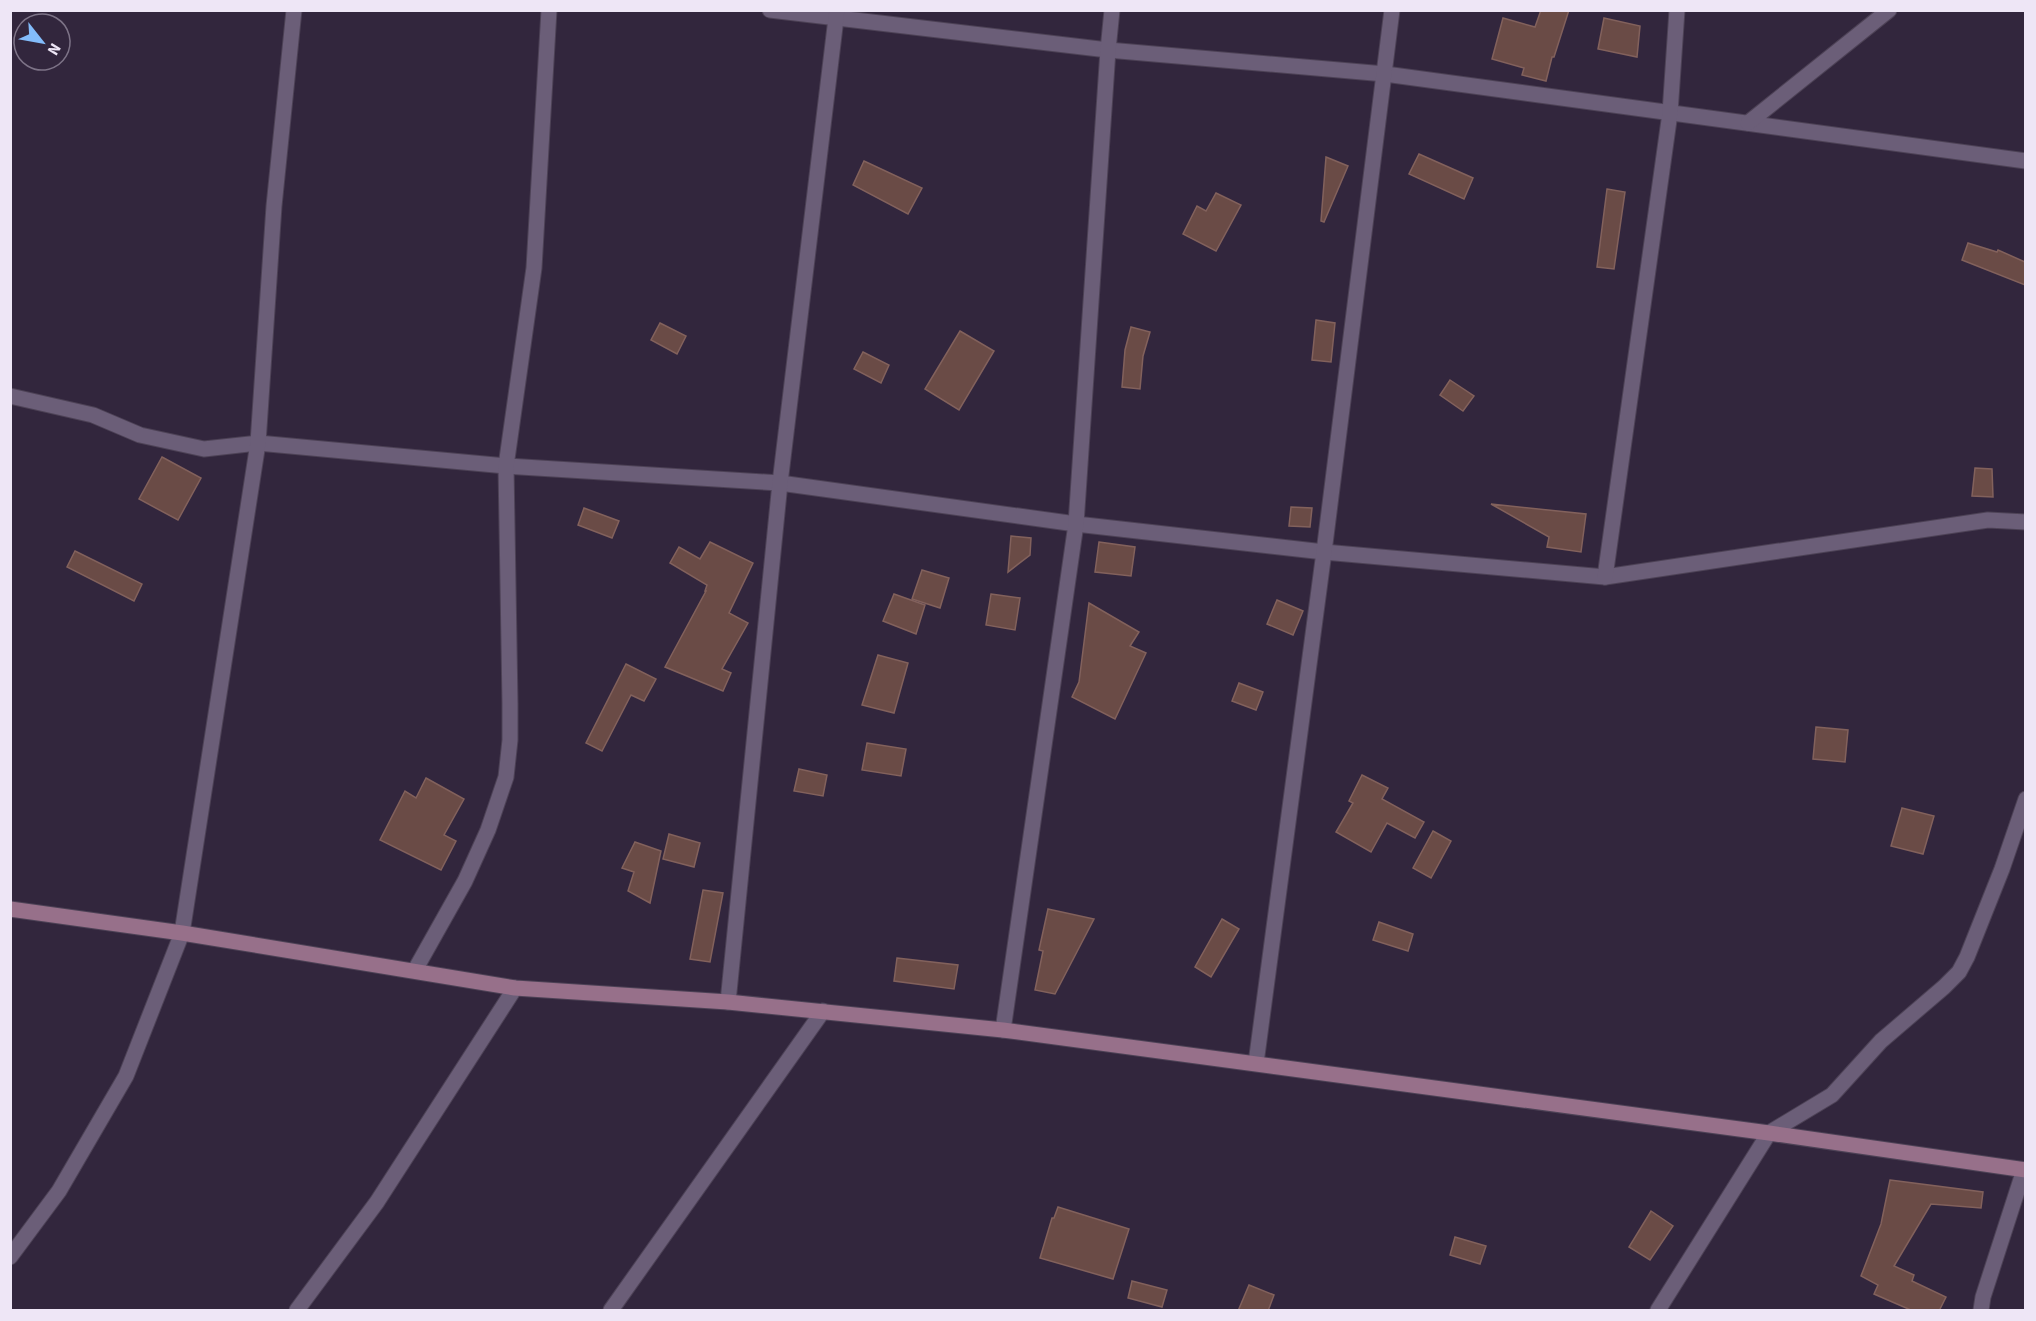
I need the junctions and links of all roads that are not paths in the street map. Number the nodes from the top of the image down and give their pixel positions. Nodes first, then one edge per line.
1 (294, 10) edge
2 (549, 10) edge
3 (770, 10) edge
4 (1112, 10) edge
5 (1392, 10) edge
6 (1677, 10) edge
7 (1889, 10) edge
8 (836, 14) edge
9 (1108, 50) junction
10 (1385, 74) junction
11 (1670, 113) junction
12 (1748, 123) junction
13 (2025, 161) edge
14 (10, 396) edge
15 (258, 443) junction
16 (506, 466) junction
17 (780, 483) junction
18 (2025, 522) edge
19 (1076, 524) junction
20 (1324, 552) junction
21 (1605, 577) junction
22 (2025, 799) edge
23 (10, 909) edge
24 (182, 933) junction
25 (415, 970) junction
26 (515, 988) junction
27 (728, 1002) junction
28 (823, 1011) junction
29 (1003, 1030) junction
30 (1256, 1063) junction
31 (1769, 1133) junction
32 (2025, 1170) edge
33 (10, 1257) edge
34 (1982, 1304) edge
35 (297, 1311) edge
36 (611, 1311) edge
37 (1658, 1311) edge
38 (1970, 1311) edge

1 - 15 street
2 - 16 street
3 - 8 street
4 - 9 street
5 - 10 street
6 - 11 street
7 - 12 street
8 - 9 street
8 - 17 street
9 - 10 street
9 - 19 street
10 - 11 street
10 - 20 street
11 - 12 street
11 - 21 street
12 - 13 street
14 - 15 street
15 - 16 street
15 - 24 street
16 - 17 street
16 - 25 street
17 - 19 street
17 - 27 street
18 - 21 street
19 - 20 street
19 - 29 street
20 - 21 street
20 - 30 street
22 - 31 street
23 - 24 street
24 - 25 street
24 - 33 street
25 - 26 street
26 - 27 street
26 - 35 street
27 - 28 street
28 - 29 street
28 - 36 street
29 - 30 street
30 - 31 street
31 - 32 street
31 - 37 street
32 - 34 street
34 - 38 street

